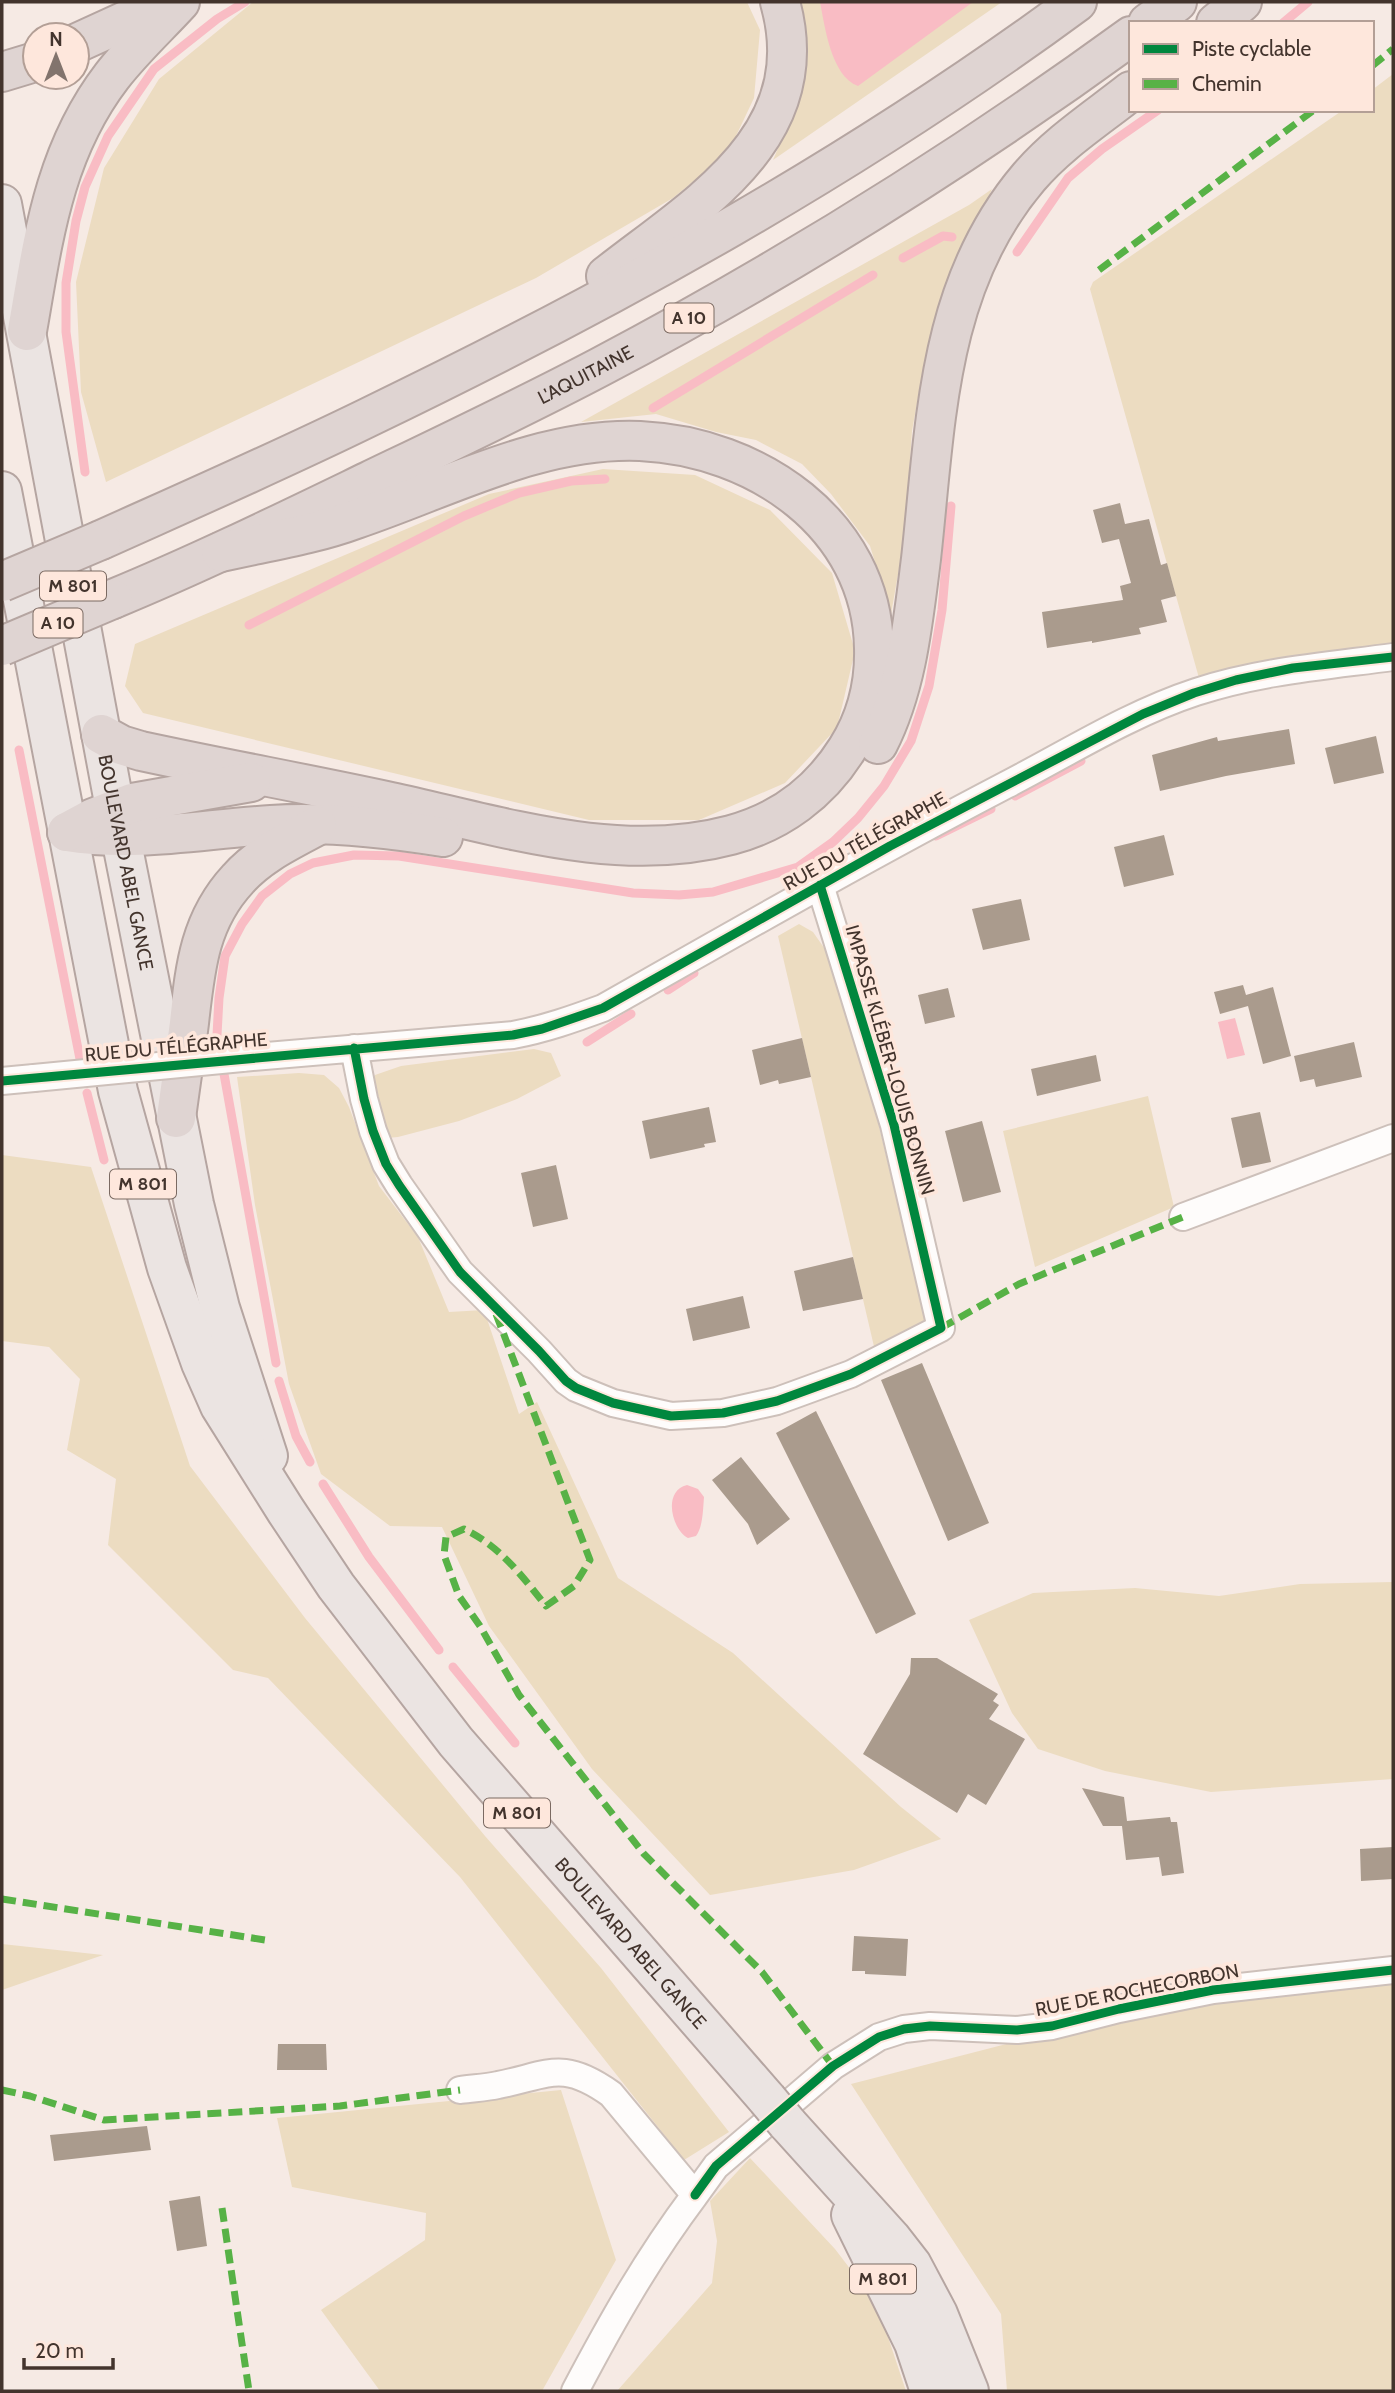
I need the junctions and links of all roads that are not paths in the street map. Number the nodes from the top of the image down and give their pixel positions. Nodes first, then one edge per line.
1 (167, 2) edge
2 (180, 2) edge
3 (780, 2) edge
4 (1077, 2) edge
5 (1177, 2) edge
6 (1242, 2) edge
7 (1151, 21) edge
8 (1218, 21) edge
9 (91, 37) edge
10 (1129, 37) edge
11 (21, 66) edge
12 (2, 72) edge
13 (1129, 93) edge
14 (2, 204) edge
15 (27, 331) junction
16 (528, 338) junction
17 (2, 491) edge
18 (221, 552) junction
19 (2, 582) edge
20 (2, 646) edge
21 (1391, 665) edge
22 (101, 734) junction
23 (274, 777) junction
24 (118, 823) junction
25 (318, 825) junction
26 (67, 832) junction
27 (820, 885) junction
28 (354, 1048) junction
29 (2, 1081) edge
30 (176, 1118) junction
31 (1393, 1138) edge
32 (1183, 1217) dead end
33 (286, 1511) junction
34 (1393, 1970) edge
35 (460, 2090) dead end
36 (828, 2170) junction
37 (695, 2194) junction
38 (575, 2391) edge
39 (930, 2391) edge
40 (969, 2391) edge

1 - 9 highway
2 - 15 highway
3 - 16 highway
4 - 16 highway
5 - 7 highway
6 - 8 highway
10 - 18 highway, L'AQUITAINE / A 10
11 - 12 highway
13 - 25 highway
14 - 15 main road, BOULEVARD ABEL GANCE / M 801
15 - 22 main road, BOULEVARD ABEL GANCE / M 801
16 - 19 highway, bridge
17 - 26 main road, BOULEVARD ABEL GANCE / M 801
18 - 20 highway, L'AQUITAINE / A 10, bridge
18 - 23 highway
21 - 27 street, RUE DU TÉLÉGRAPHE
22 - 23 highway
22 - 24 main road, BOULEVARD ABEL GANCE / M 801
23 - 24 highway
24 - 25 highway
24 - 26 highway
24 - 30 main road, BOULEVARD ABEL GANCE / M 801
25 - 30 highway
26 - 33 main road, BOULEVARD ABEL GANCE / M 801
27 - 28 street, RUE DU TÉLÉGRAPHE
27 - 28 street, IMPASSE KLÉBER-LOUIS BONNIN
28 - 29 street, RUE DU TÉLÉGRAPHE, bridge
30 - 33 main road, BOULEVARD ABEL GANCE / M 801
31 - 32 street
33 - 36 main road, BOULEVARD ABEL GANCE / M 801
34 - 37 street, RUE DE ROCHECORBON
35 - 37 street
36 - 39 main road, BOULEVARD ABEL GANCE / M 801
36 - 40 main road, BOULEVARD ABEL GANCE / M 801
37 - 38 street, RUE DE ROCHECORBON

